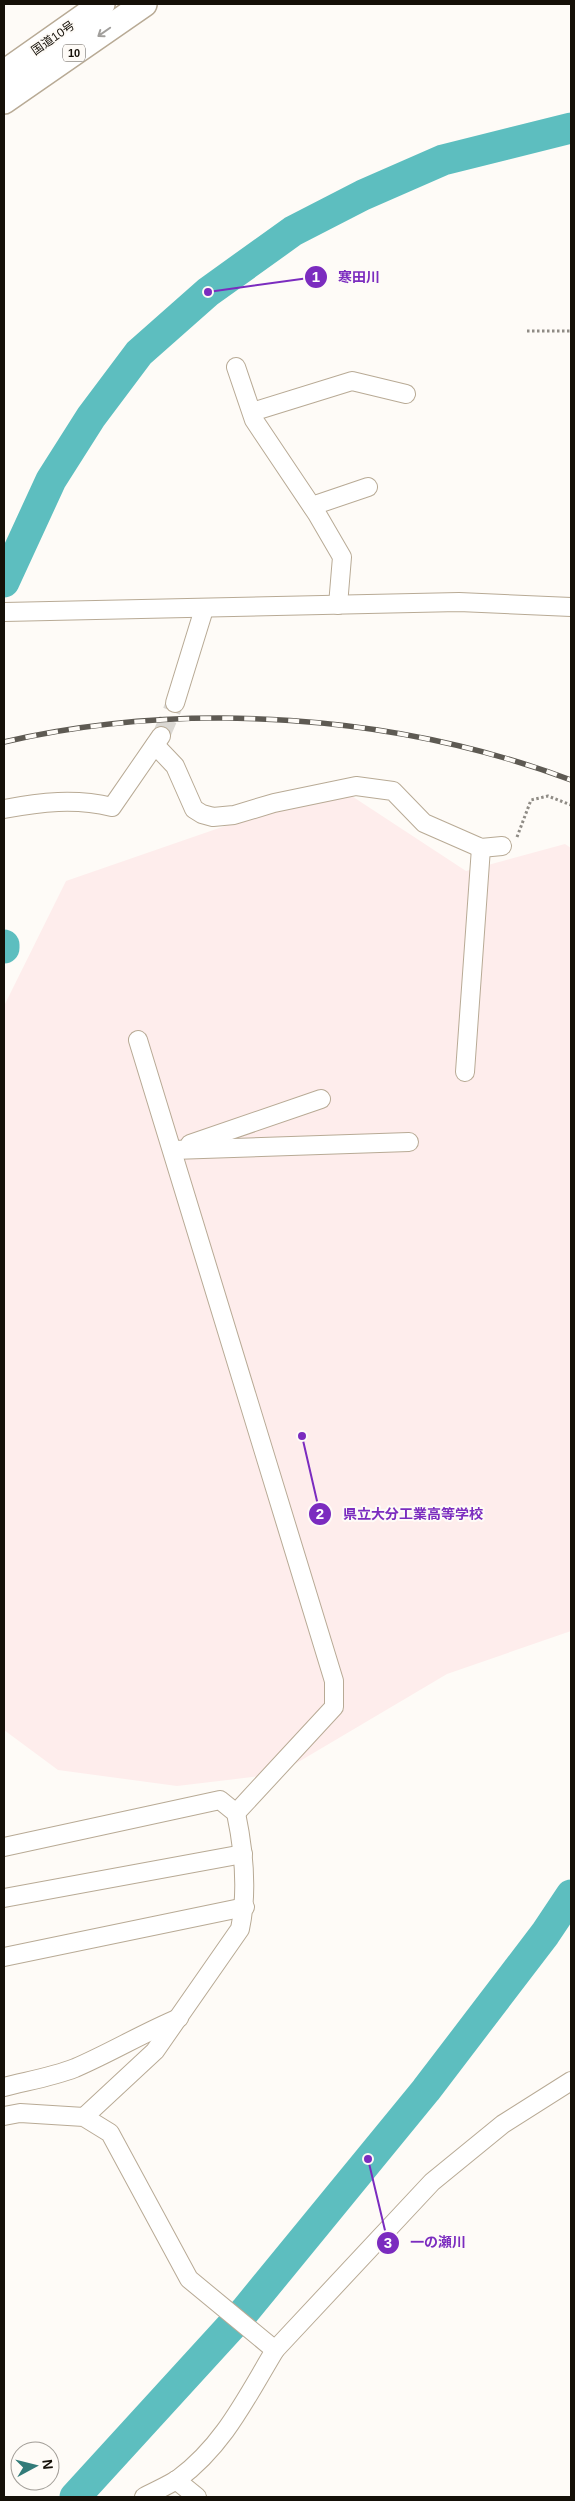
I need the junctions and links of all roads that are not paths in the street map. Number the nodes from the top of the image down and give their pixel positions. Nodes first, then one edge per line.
1 (102, 4) edge
2 (144, 4) edge
3 (4, 73) edge
4 (4, 101) edge
5 (236, 367) dead end
6 (406, 394) dead end
7 (252, 412) junction
8 (368, 487) dead end
9 (312, 506) junction
10 (338, 605) junction
11 (571, 606) edge
12 (204, 609) junction
13 (4, 612) edge
14 (175, 703) tunnel mouth
15 (4, 809) edge
16 (502, 846) road end
17 (481, 848) junction
18 (138, 1040) dead end
19 (465, 1072) dead end
20 (321, 1099) dead end
21 (409, 1142) dead end
22 (173, 1150) junction
23 (236, 1813) junction
24 (4, 1847) edge
25 (243, 1854) junction
26 (4, 1898) edge
27 (245, 1907) junction
28 (4, 1957) edge
29 (179, 2018) junction
30 (571, 2081) edge
31 (4, 2087) edge
32 (4, 2116) edge
33 (84, 2117) junction
34 (276, 2350) junction
35 (176, 2480) junction
36 (144, 2497) edge
37 (196, 2497) edge

1 - 3 highway, 国道10号 / 10
2 -> 4 highway, 国道10号 / 10
5 - 7 street
6 - 7 street
7 - 9 street
8 - 9 street
9 - 10 street
10 - 11 street
10 - 12 street
12 - 13 street
12 - 14 street
15 - 17 street
16 - 17 street
17 - 19 street
18 - 22 street
20 - 22 street
21 - 22 street
22 - 23 street
23 - 24 street
23 - 25 street
25 - 26 street
25 - 27 street
27 - 28 street
27 - 29 street
29 - 31 street
29 - 33 street
30 - 34 street
32 - 33 street
33 - 34 street
34 - 35 street
35 - 36 street
35 - 37 street

